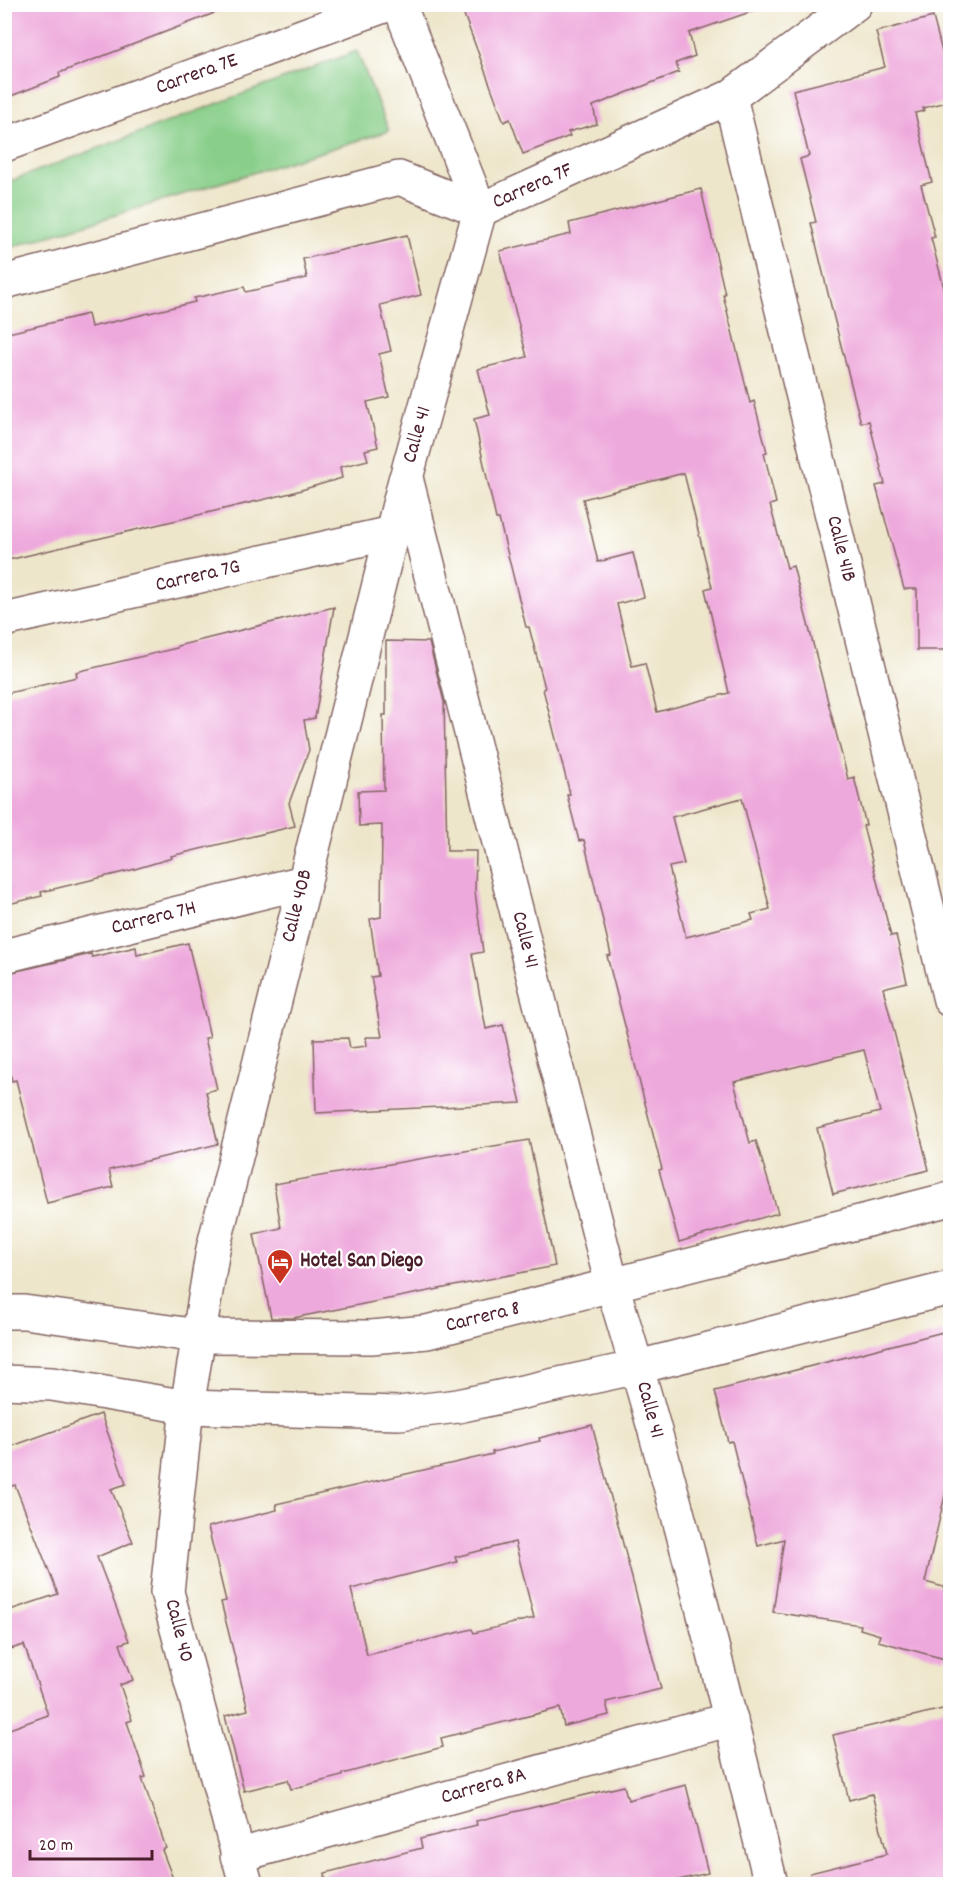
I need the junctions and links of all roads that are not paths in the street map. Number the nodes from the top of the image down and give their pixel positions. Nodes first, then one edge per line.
1 (389, 4) edge
2 (399, 4) edge
3 (855, 4) edge
4 (730, 97) junction
5 (4, 145) edge
6 (480, 210) junction
7 (4, 282) edge
8 (406, 478) junction
9 (391, 533) junction
10 (4, 620) edge
11 (304, 882) junction
12 (4, 956) edge
13 (951, 1000) edge
14 (951, 1199) edge
15 (612, 1285) junction
16 (951, 1288) edge
17 (4, 1312) edge
18 (199, 1336) junction
19 (638, 1367) junction
20 (4, 1382) edge
21 (187, 1407) junction
22 (731, 1719) junction
23 (241, 1870) edge
24 (771, 1884) edge

1 - 5 street, Carrera 7E
2 - 6 street
3 - 4 street, Carrera 7F
4 - 6 street, Carrera 7F
4 - 13 street, Calle 41B
6 - 7 street, Carrera 7F
6 - 8 street, Calle 41
8 - 9 street, Calle 40B
8 - 15 street, Calle 41
9 - 10 street, Carrera 7G
9 - 11 street, Calle 40B
11 - 12 street, Carrera 7H
11 - 18 street, Calle 40B
14 - 15 street, Carrera 8
15 - 18 street, Carrera 8
15 - 19 street, Calle 41
16 - 19 street
17 - 18 street, Carrera 8
18 - 21 street, Calle 40
19 - 21 street
19 - 22 street, Calle 41
20 - 21 street
21 - 23 street, Calle 40
22 - 23 street, Carrera 8A
22 - 24 street, Calle 41

